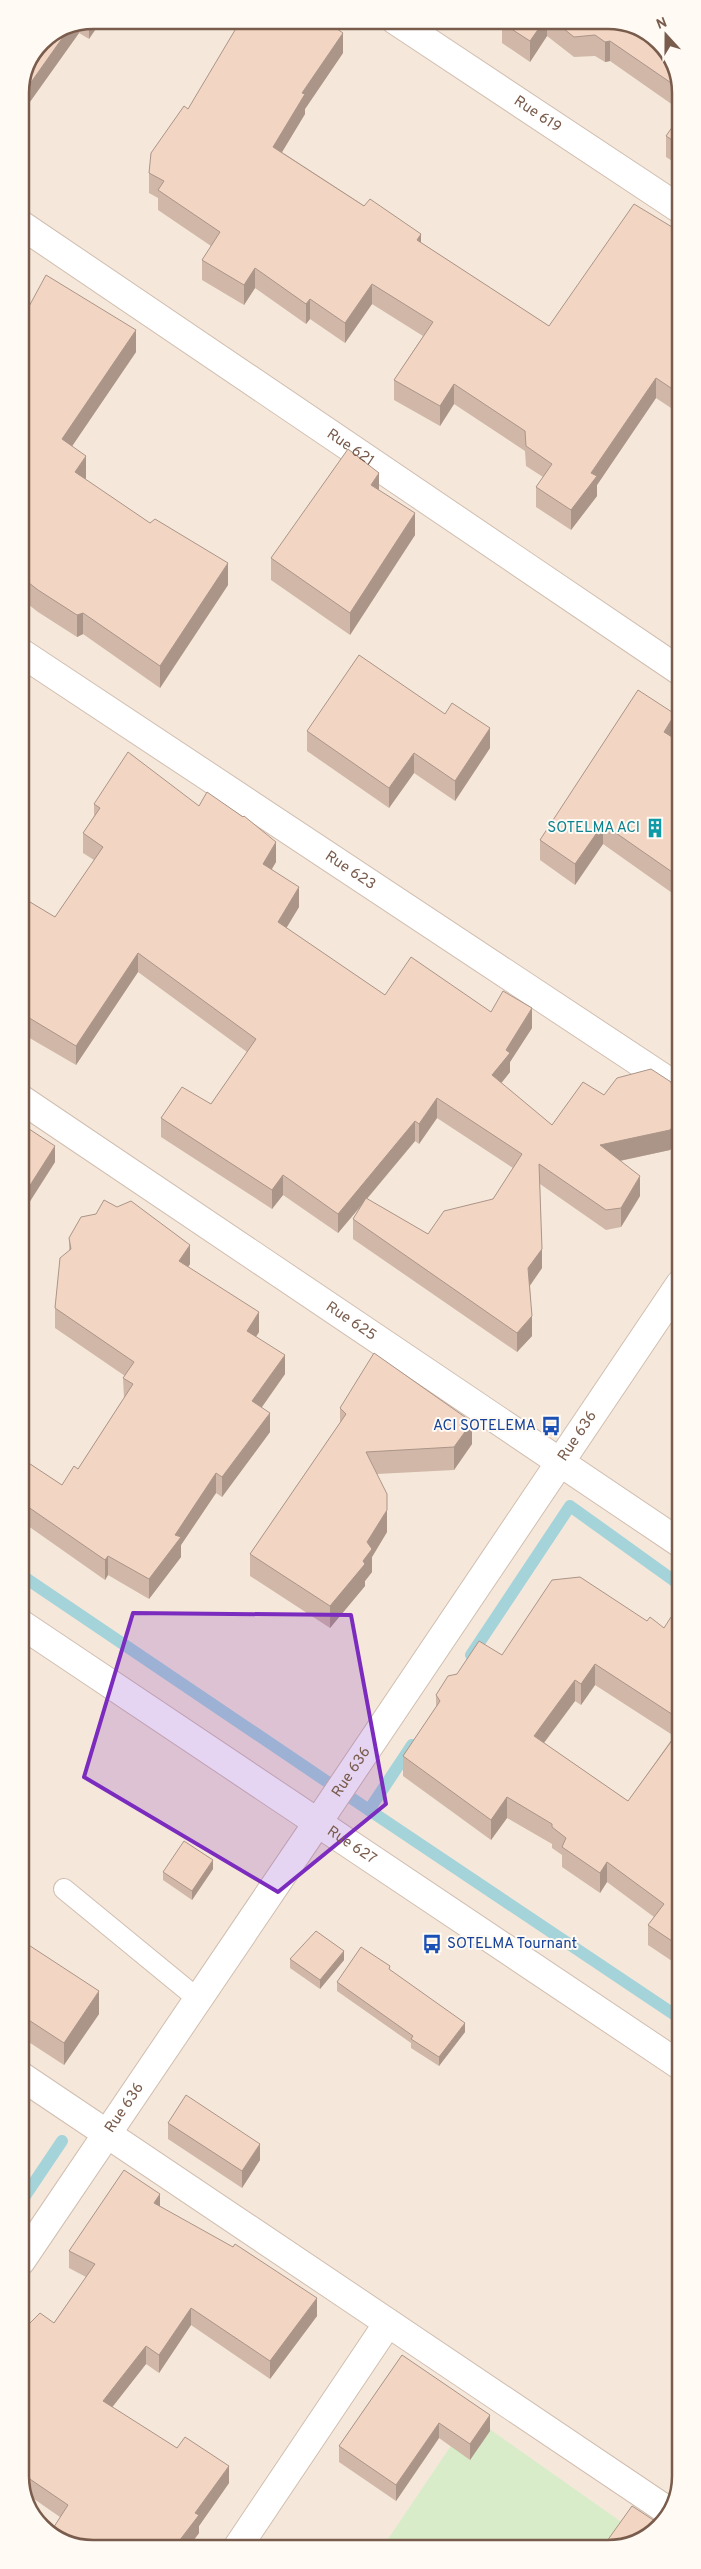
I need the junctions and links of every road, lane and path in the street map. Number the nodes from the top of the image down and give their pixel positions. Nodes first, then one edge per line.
1 (409, 29) edge
2 (672, 204) edge
3 (29, 230) edge
4 (29, 658) edge
5 (672, 666) edge
6 (672, 1083) edge
7 (29, 1104) edge
8 (672, 1296) edge
9 (560, 1462) junction
10 (672, 1538) edge
11 (29, 1629) edge
12 (318, 1822) junction
13 (64, 1888) dead end
14 (198, 1999) junction
15 (672, 2060) edge
16 (29, 2081) edge
17 (107, 2134) junction
18 (29, 2249) edge
19 (388, 2323) junction
20 (664, 2508) edge
21 (242, 2540) edge

1 - 2 street, Rue 619
3 - 5 street, Rue 621
4 - 6 street, Rue 623
7 - 9 street, Rue 625
8 - 9 street, Rue 636
9 - 10 street, Rue 625
9 - 12 street, Rue 636
11 - 12 street, Rue 627
12 - 14 street, Rue 636
12 - 15 street, Rue 627
13 - 14 lane
14 - 17 street, Rue 636
16 - 17 street
17 - 18 street, Rue 636
17 - 19 street
19 - 20 street
19 - 21 street

